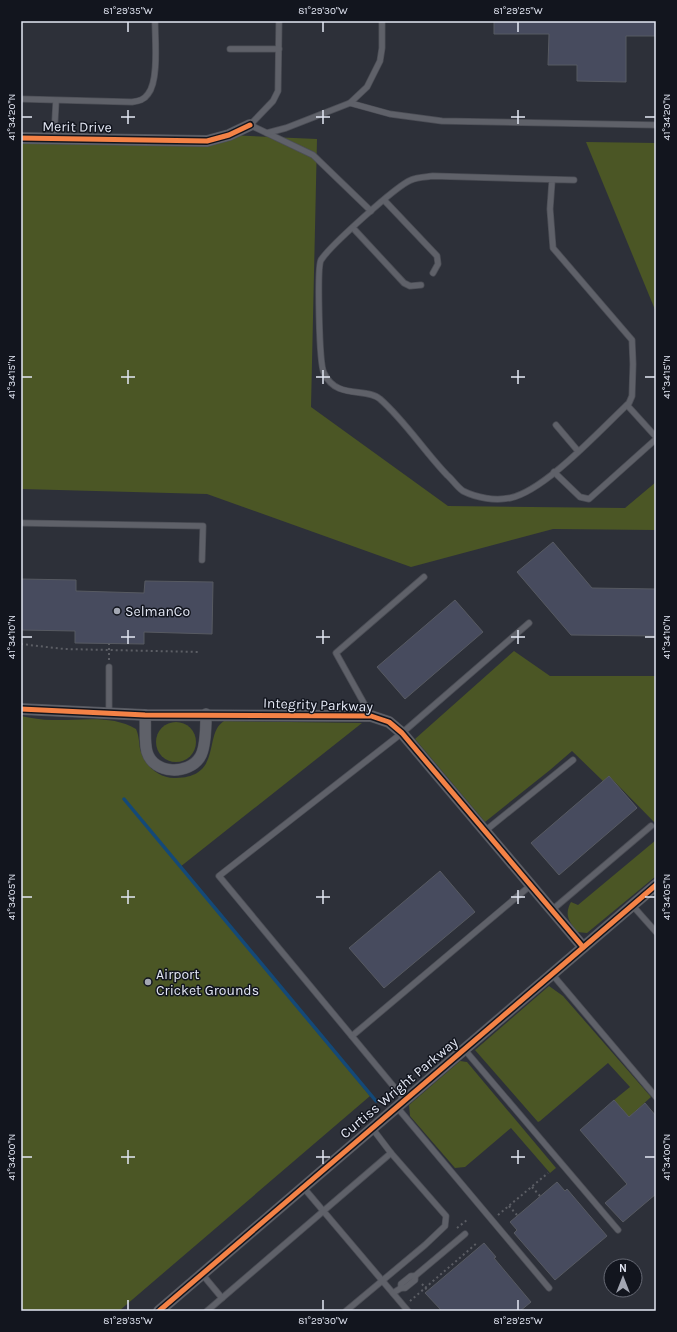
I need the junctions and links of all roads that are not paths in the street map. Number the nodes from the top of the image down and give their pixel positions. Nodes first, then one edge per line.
1 (155, 21) edge
2 (279, 21) edge
3 (382, 21) edge
4 (230, 49) dead end
5 (279, 50) junction
6 (21, 99) edge
7 (56, 101) junction
8 (350, 103) junction
9 (250, 125) junction
10 (656, 125) edge
11 (267, 133) junction
12 (21, 138) edge
13 (54, 138) junction
14 (574, 180) dead end
15 (552, 181) junction
16 (384, 200) junction
17 (370, 211) junction
18 (353, 228) junction
19 (433, 273) dead end
20 (421, 285) dead end
21 (627, 405) junction
22 (556, 425) dead end
23 (656, 438) edge
24 (578, 450) junction
25 (554, 472) junction
26 (21, 523) edge
27 (202, 560) dead end
28 (424, 577) dead end
29 (529, 623) dead end
30 (109, 667) road end
31 (21, 709) edge
32 (109, 714) junction
33 (206, 714) junction
34 (145, 715) junction
35 (371, 716) junction
36 (402, 733) junction
37 (573, 760) dead end
38 (651, 826) dead end
39 (485, 831) junction
40 (531, 885) junction
41 (656, 885) edge
42 (632, 905) junction
43 (552, 910) junction
44 (656, 932) edge
45 (583, 947) junction
46 (552, 974) junction
47 (352, 1036) junction
48 (464, 1049) junction
49 (656, 1097) edge
50 (400, 1103) junction
51 (371, 1128) junction
52 (391, 1153) junction
53 (302, 1187) junction
54 (323, 1212) junction
55 (618, 1230) dead end
56 (465, 1234) dead end
57 (202, 1274) junction
58 (382, 1280) junction
59 (549, 1288) dead end
60 (393, 1293) junction
61 (222, 1298) junction
62 (406, 1309) edge
63 (159, 1311) edge
64 (208, 1311) edge
65 (346, 1311) edge

1 - 7 lane
2 - 5 lane
3 - 8 lane
4 - 5 lane
5 - 9 lane
6 - 7 lane
7 - 13 lane
8 - 10 lane
8 - 11 lane
9 - 11 lane
9 - 13 street, Merit Drive
11 - 17 lane
12 - 13 street, Merit Drive
14 - 15 lane
15 - 16 lane
15 - 21 lane
16 - 17 lane
16 - 19 lane
17 - 18 lane
18 - 20 lane
18 - 25 lane
21 - 23 lane
21 - 24 lane
22 - 24 lane
23 - 25 lane
24 - 25 lane
26 - 27 lane
28 - 35 lane
29 - 36 lane
30 - 32 lane
31 - 32 street, Integrity Parkway
32 - 34 street, Integrity Parkway
33 - 34 street, Integrity Parkway
33 - 34 street
33 - 35 street, Integrity Parkway
35 - 36 street, Integrity Parkway
36 - 39 street, Integrity Parkway
36 - 47 lane
37 - 39 lane
38 - 43 lane
39 - 40 street, Integrity Parkway
40 - 43 street, Integrity Parkway
40 - 47 lane
41 - 42 street, Curtiss Wright Parkway
42 - 44 lane
42 - 45 street, Curtiss Wright Parkway
43 - 45 street, Integrity Parkway
45 - 46 street, Curtiss Wright Parkway
46 - 48 street, Curtiss Wright Parkway
46 - 49 lane
47 - 50 lane
48 - 50 street, Curtiss Wright Parkway
48 - 55 lane
50 - 51 street, Curtiss Wright Parkway
50 - 59 lane
51 - 52 lane
51 - 53 street, Curtiss Wright Parkway
52 - 54 lane
52 - 58 lane
53 - 54 lane
53 - 57 street, Curtiss Wright Parkway
54 - 58 lane
54 - 61 lane
56 - 60 lane
57 - 61 lane
57 - 63 street, Curtiss Wright Parkway
58 - 60 lane
58 - 65 lane
60 - 62 lane
61 - 64 lane

